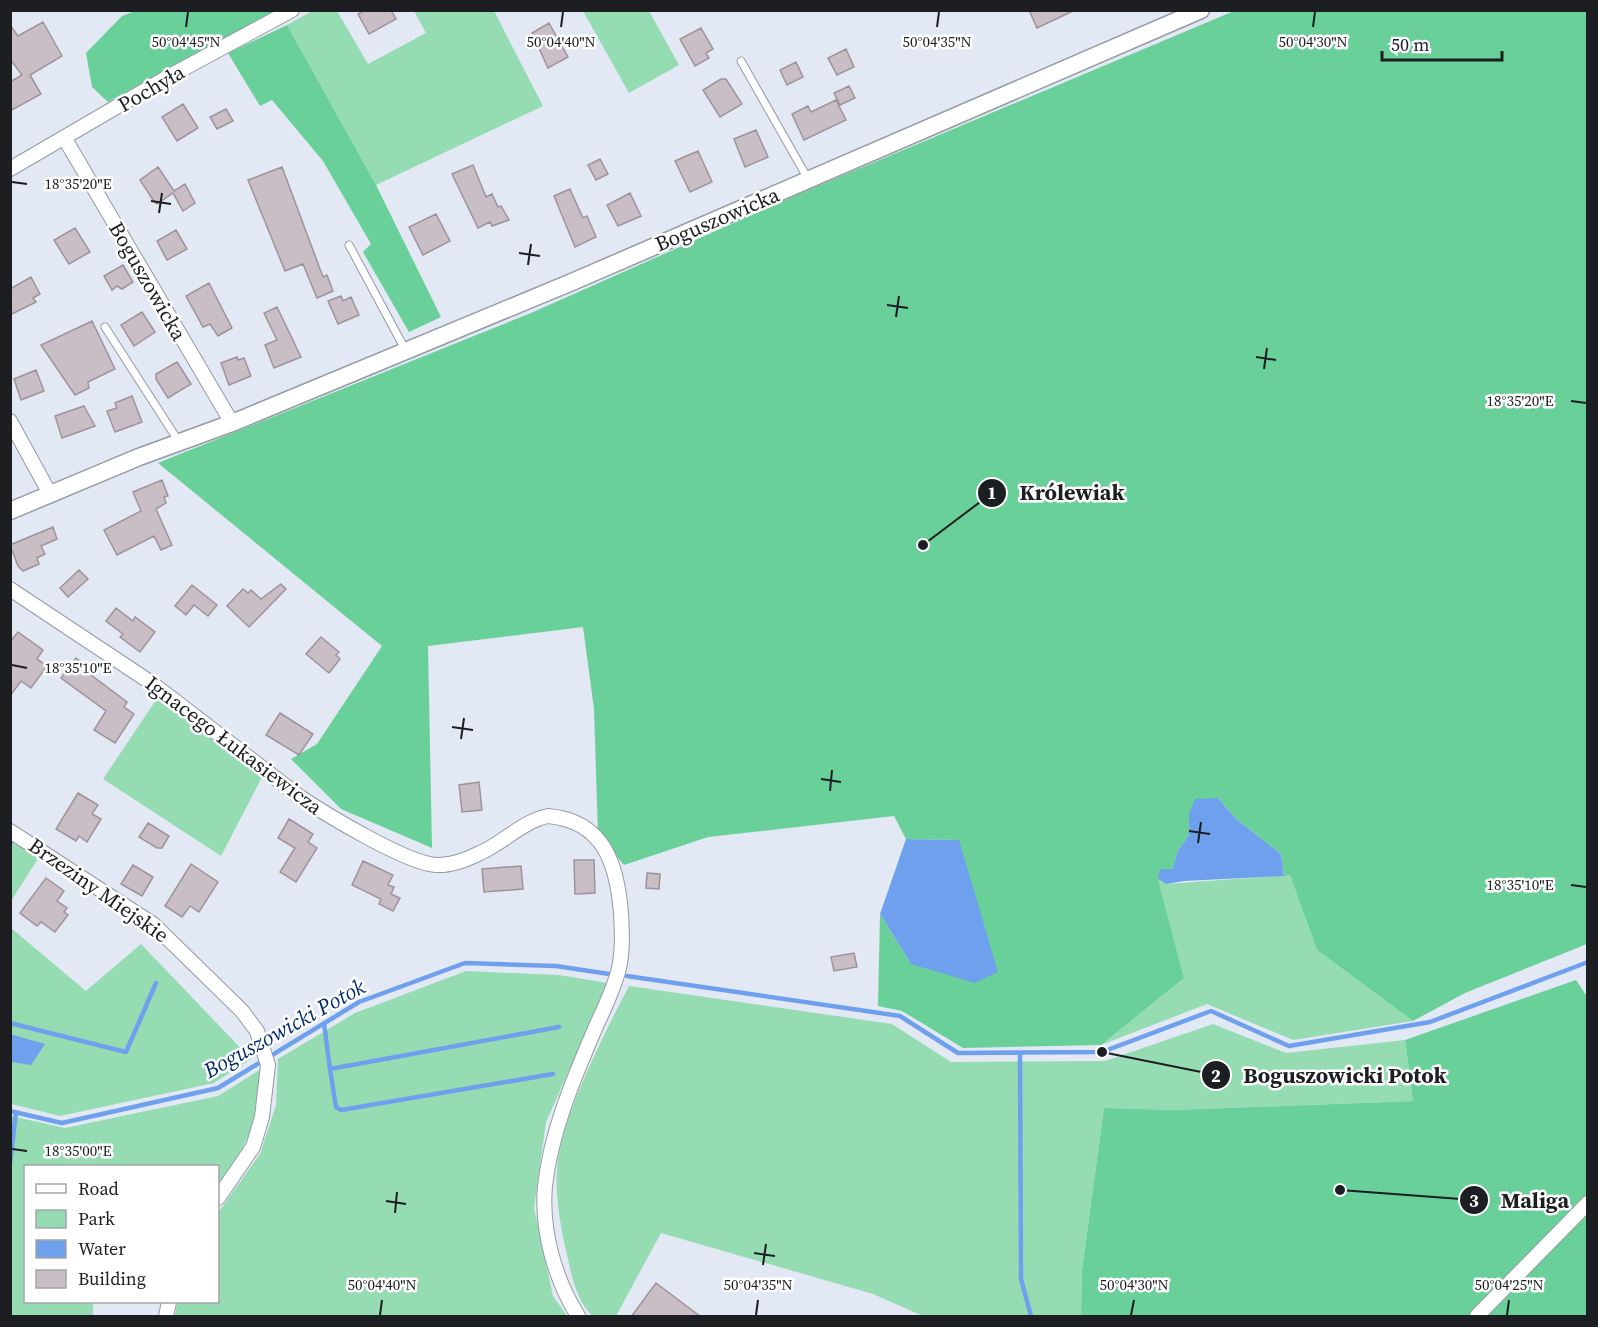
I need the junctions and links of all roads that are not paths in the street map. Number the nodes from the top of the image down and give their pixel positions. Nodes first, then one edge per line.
1 (292, 10) edge
2 (1201, 10) edge
3 (741, 61) dead end
4 (65, 139) junction
5 (10, 169) edge
6 (808, 179) junction
7 (349, 245) dead end
8 (105, 327) dead end
9 (406, 351) junction
10 (10, 421) edge
11 (232, 423) junction
12 (179, 442) junction
13 (50, 494) junction
14 (10, 511) edge
15 (10, 589) edge
16 (10, 831) edge
17 (219, 1197) edge
18 (1587, 1203) edge
19 (578, 1317) edge
20 (1477, 1317) edge

1 - 4 street, Pochyła
2 - 6 street, Boguszowicka
3 - 6 lane
4 - 5 street, Pochyła
4 - 11 street, Boguszowicka
6 - 9 street, Boguszowicka
7 - 9 lane
8 - 12 lane
9 - 11 street, Boguszowicka
10 - 13 street
11 - 12 street, Boguszowicka
12 - 13 street, Boguszowicka
13 - 14 street, Boguszowicka
15 - 19 street, Ignacego Łukasiewicza
16 - 17 street, Brzeziny Miejskie
18 - 20 street

